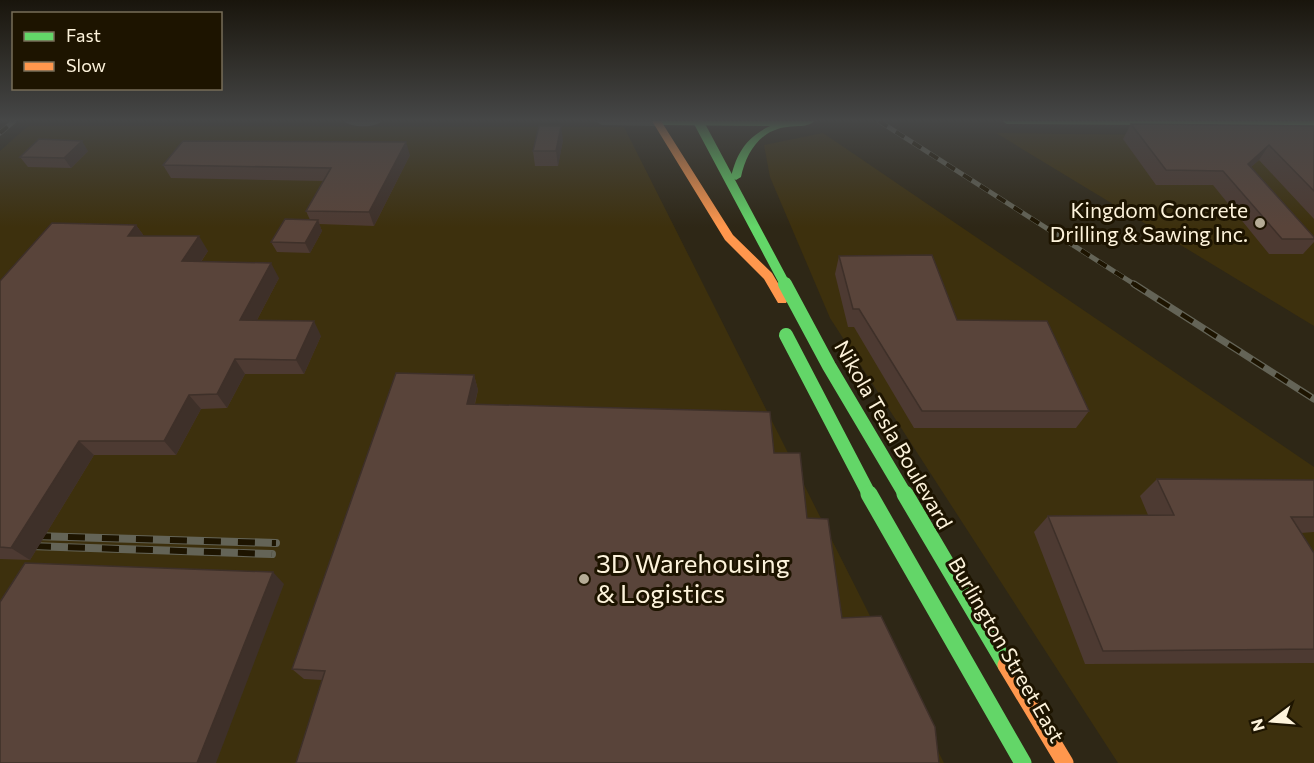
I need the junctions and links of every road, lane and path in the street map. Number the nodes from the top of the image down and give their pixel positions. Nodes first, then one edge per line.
1 (679, 157) edge
2 (708, 157) edge
3 (711, 157) edge
4 (713, 157) edge
5 (720, 157) edge
6 (739, 157) edge
7 (736, 177) junction
8 (760, 232) junction
9 (768, 276) junction
10 (1012, 702) dead end
11 (1023, 763) edge
12 (1065, 763) edge

1 - 9 main road, Burlington Street East
2 - 11 main road, Nikola Tesla Boulevard, bridge
3 - 8 main road
4 - 12 main road, Nikola Tesla Boulevard, bridge
5 - 7 main road, Burlington Street East
6 - 7 main road
7 - 8 main road, Burlington Street East
8 - 9 main road, Burlington Street East
9 - 10 main road, Burlington Street East

